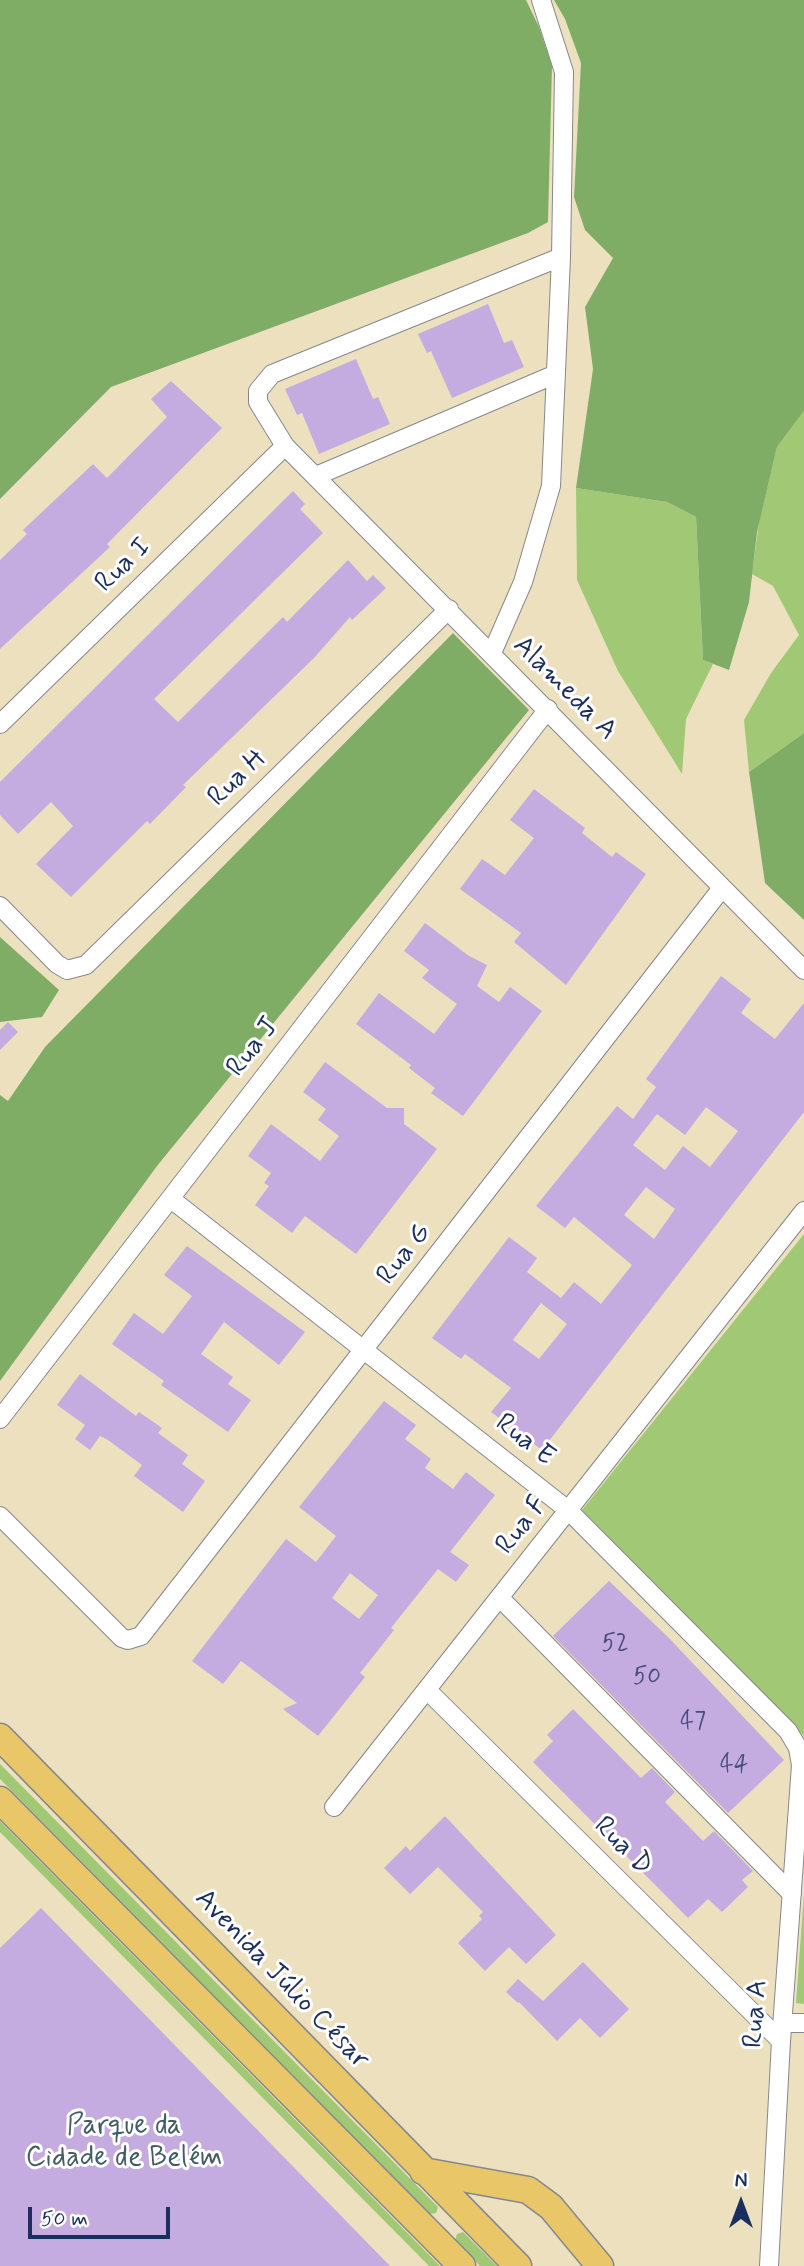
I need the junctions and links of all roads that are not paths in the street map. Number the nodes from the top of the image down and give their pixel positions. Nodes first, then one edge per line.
1 (541, 0) edge
2 (562, 257) junction
3 (556, 374) junction
4 (285, 446) junction
5 (316, 476) junction
6 (449, 609) junction
7 (492, 653) junction
8 (548, 709) junction
9 (0, 724) edge
10 (722, 888) junction
11 (0, 906) edge
12 (804, 970) edge
13 (171, 1199) junction
14 (804, 1211) edge
15 (366, 1348) junction
16 (0, 1419) edge
17 (568, 1510) junction
18 (0, 1516) edge
19 (500, 1598) junction
20 (427, 1690) junction
21 (0, 1737) edge
22 (801, 1766) joint
23 (0, 1800) edge
24 (334, 1807) dead end
25 (792, 1894) junction
26 (782, 2023) junction
27 (804, 2023) edge
28 (781, 2041) junction
29 (423, 2171) junction
30 (505, 2187) junction
31 (467, 2215) junction
32 (455, 2259) edge
33 (518, 2266) edge
34 (600, 2266) edge
35 (769, 2266) edge

1 - 2 street
2 - 3 street
2 - 4 street, Alameda A
3 - 5 street
3 - 7 street
4 - 5 street, Alameda A
4 - 9 street, Rua I
5 - 6 street, Alameda A
6 - 7 street, Alameda A
6 - 11 street, Rua H
7 - 8 street, Alameda A
8 - 10 street, Alameda A
8 - 13 street, Rua J
10 - 12 street, Alameda A
10 - 15 street, Rua G
13 - 15 street, Rua E
13 - 16 street, Rua J
14 - 17 street, Rua F
15 - 17 street, Rua E
15 - 18 street, Rua G
17 - 19 street, Rua F
17 - 22 street, Rua E
19 - 20 street, Rua F
19 - 25 street
20 - 24 street, Rua F
20 - 28 street, Rua D
21 - 29 main road, Avenida Júlio César
22 - 25 street, Rua A
23 - 32 main road
25 - 26 street, Rua A
26 - 27 street
26 - 28 street, Rua A
28 - 35 street, Rua A
29 - 30 main road
29 - 31 main road, Avenida Júlio César
30 - 31 main road
30 - 34 main road
31 - 32 main road
31 - 33 main road, Avenida Júlio César

